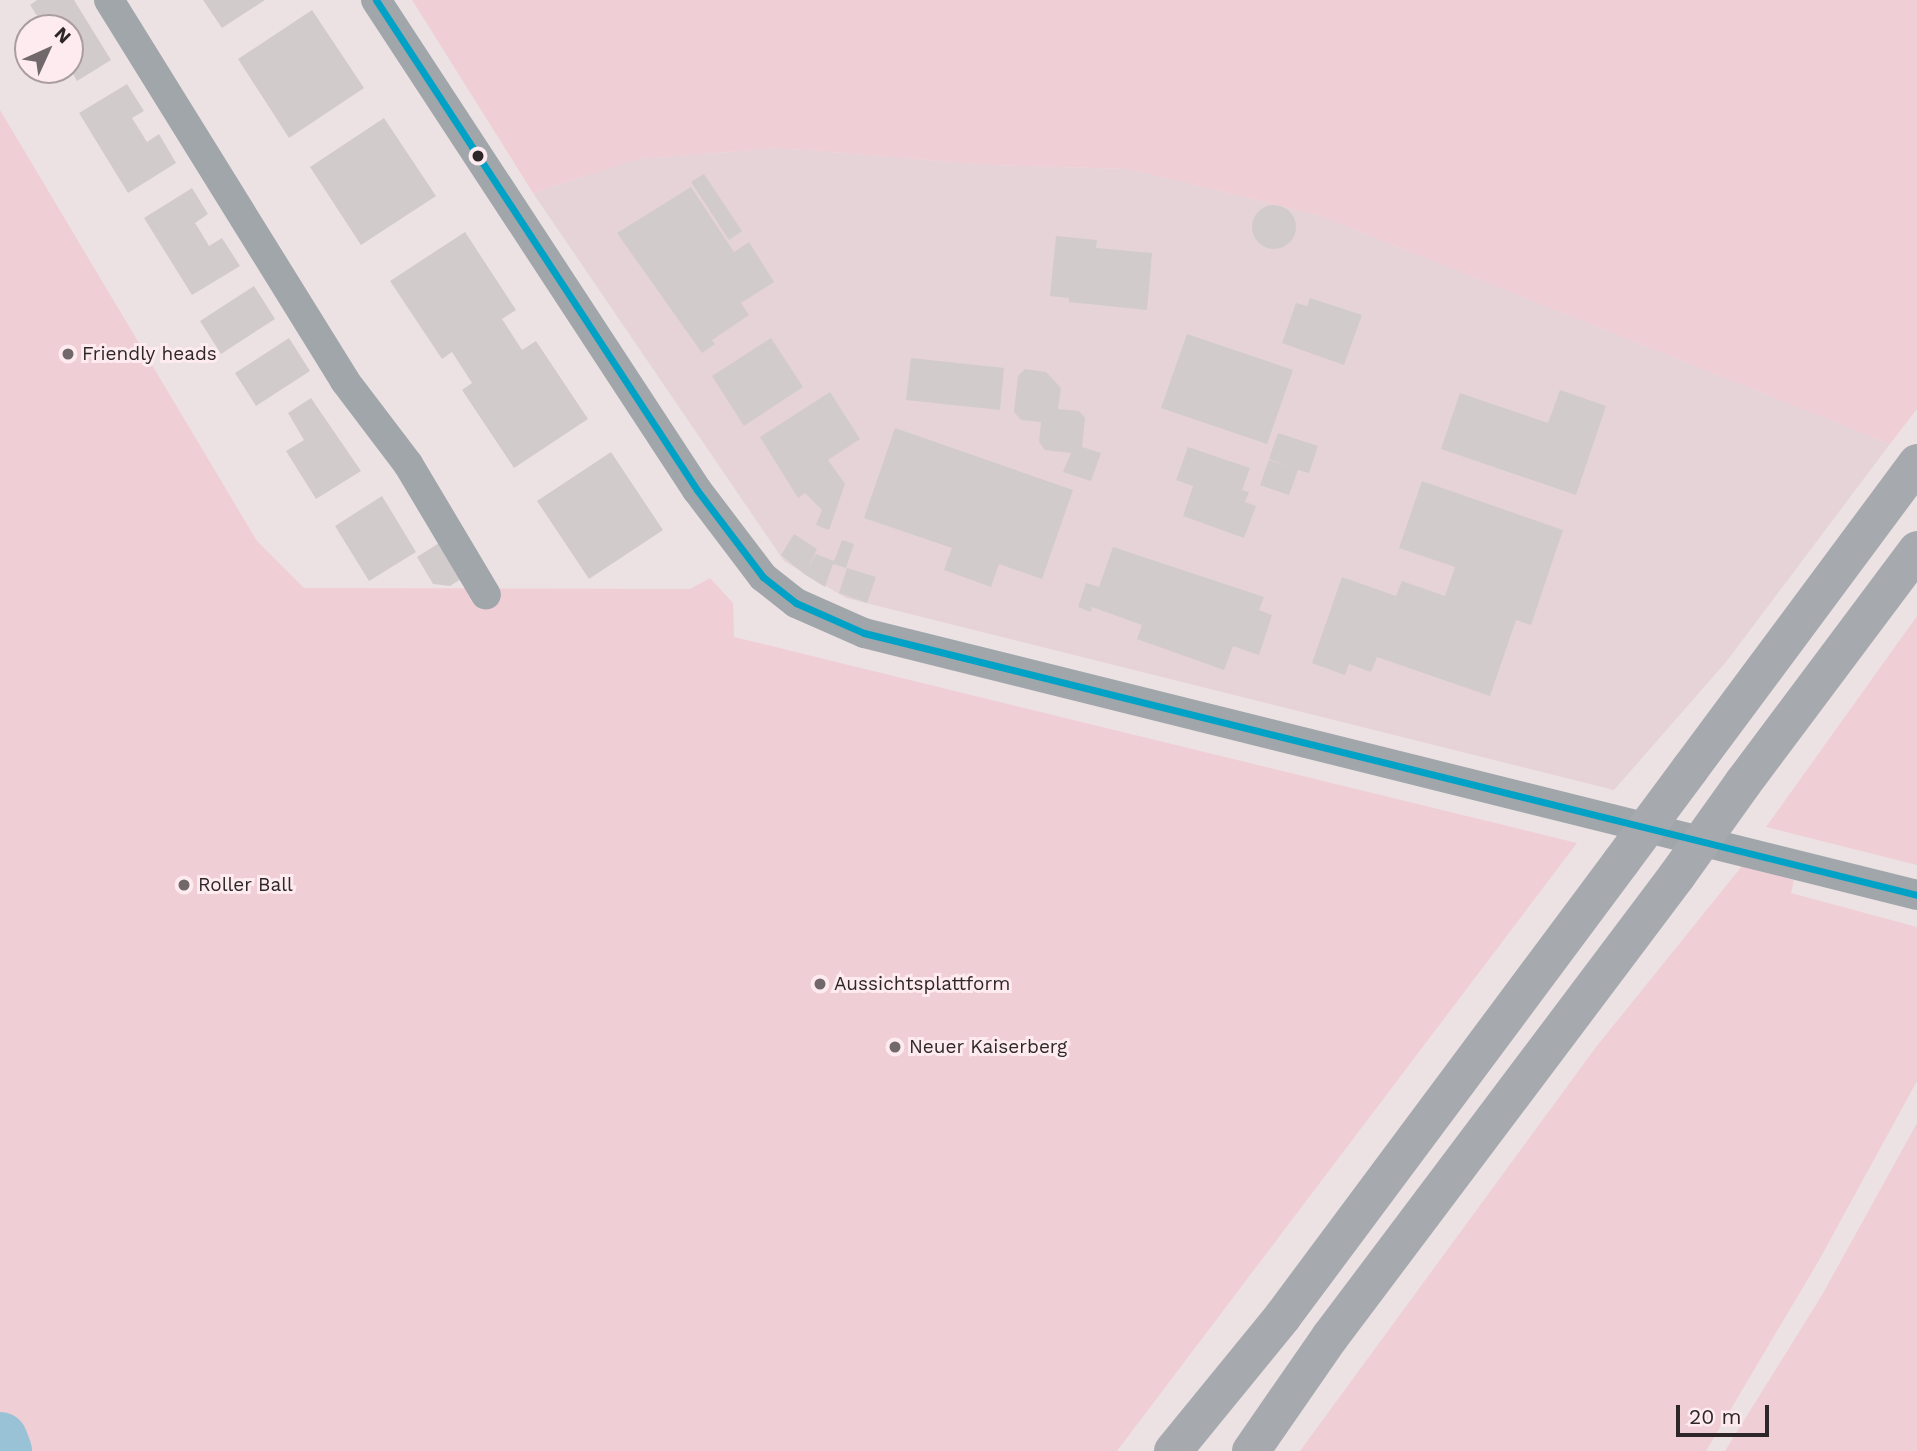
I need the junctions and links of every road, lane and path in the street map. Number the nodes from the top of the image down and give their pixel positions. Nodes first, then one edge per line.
1 (109, 0) edge
2 (376, 0) edge
3 (1917, 463) edge
4 (1917, 550) edge
5 (486, 595) dead end
6 (1917, 895) edge
7 (1179, 1443) edge
8 (1251, 1451) edge

1 - 5 street
2 - 6 street
3 - 7 highway, bridge
4 - 8 highway, bridge

